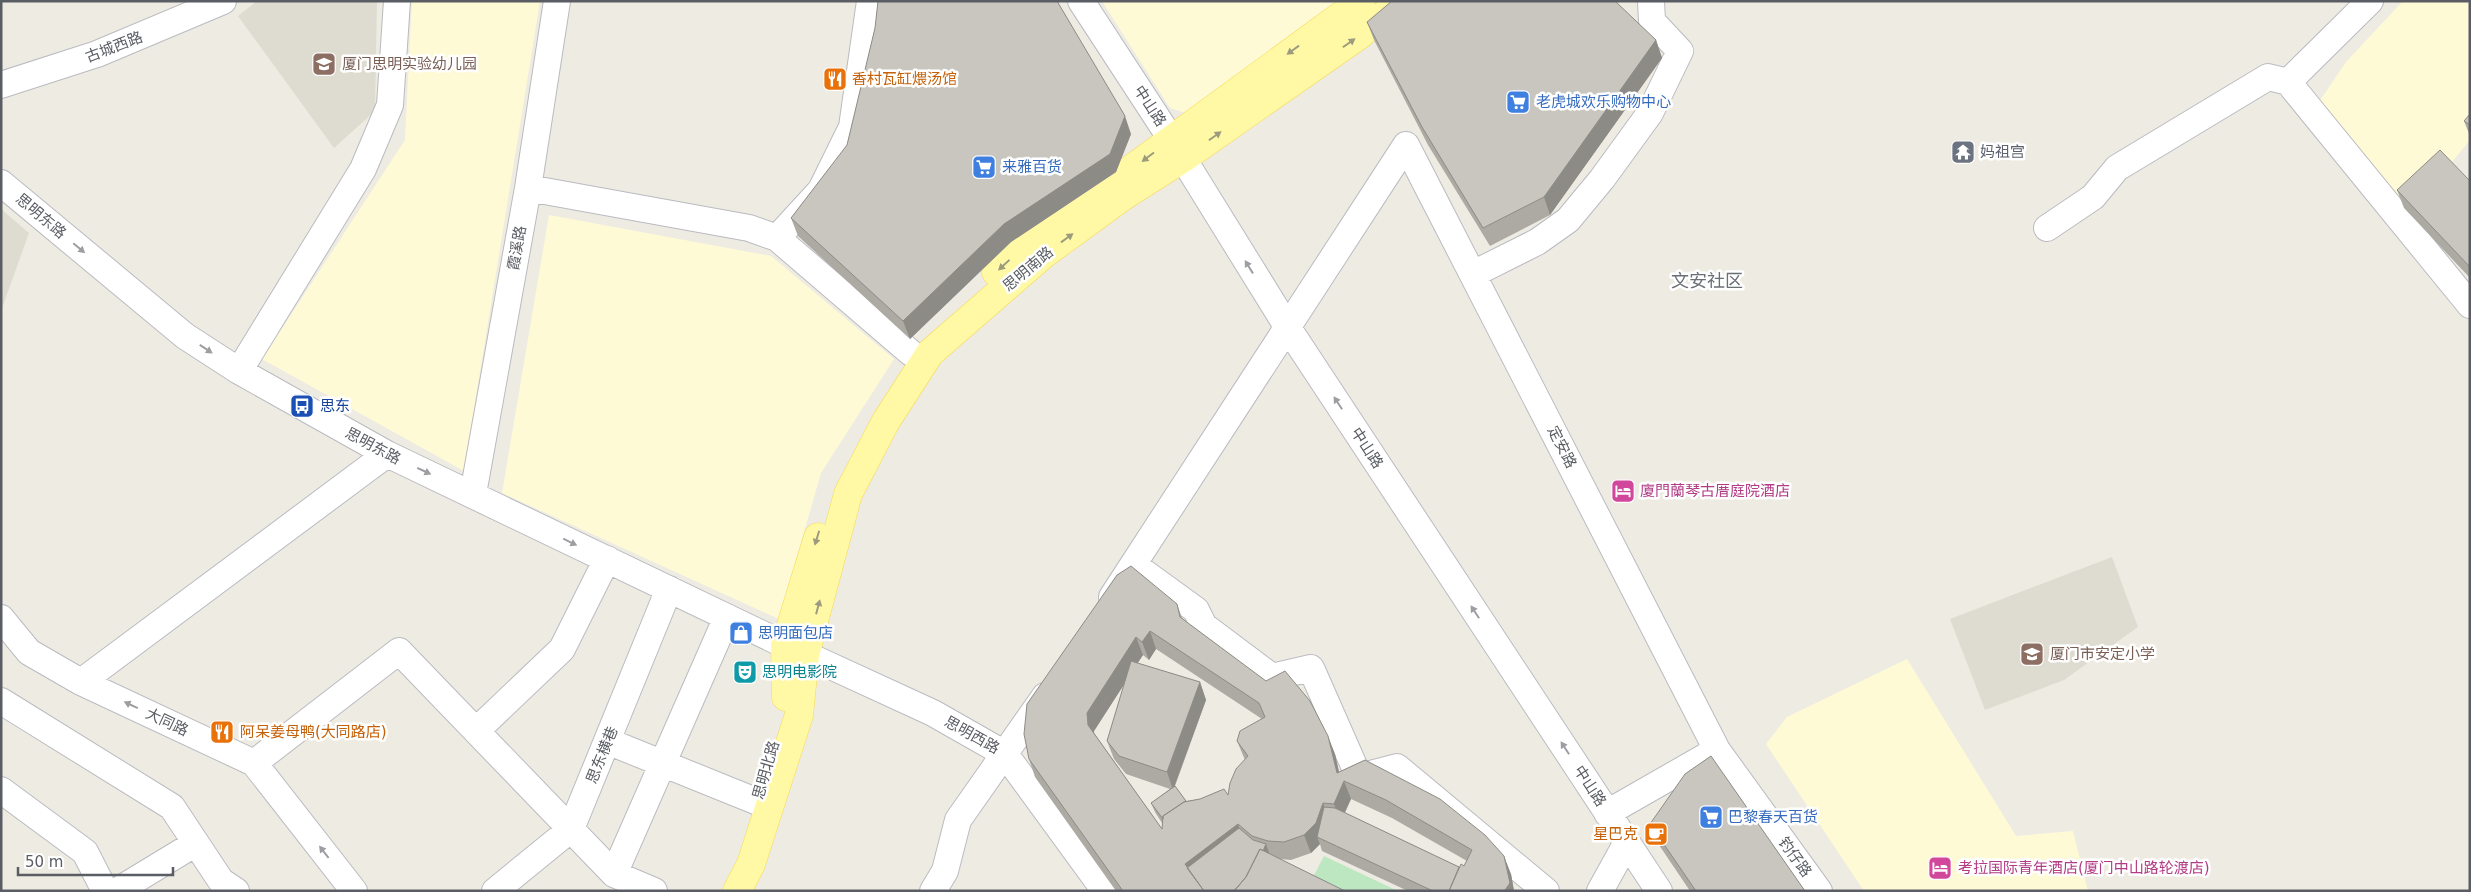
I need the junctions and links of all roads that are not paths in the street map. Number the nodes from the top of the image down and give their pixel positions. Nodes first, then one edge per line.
1 (223, 1) edge
2 (397, 1) edge
3 (557, 1) edge
4 (870, 1) edge
5 (1081, 1) edge
6 (1361, 1) edge
7 (1401, 1) edge
8 (1651, 1) edge
9 (2370, 1) edge
10 (859, 82) junction
11 (2288, 82) junction
12 (1, 85) edge
13 (881, 101) edge
14 (1176, 149) junction
15 (1, 183) edge
16 (528, 188) junction
17 (2047, 228) dead end
18 (777, 238) junction
19 (1473, 274) junction
20 (2470, 306) edge
21 (1288, 328) junction
22 (911, 353) junction
23 (239, 371) junction
24 (387, 454) junction
25 (473, 494) junction
26 (607, 559) junction
27 (1134, 565) junction
28 (669, 589) junction
29 (1100, 614) edge
30 (726, 617) junction
31 (1, 618) edge
32 (795, 650) junction
33 (1061, 672) edge
34 (81, 682) junction
35 (1, 701) edge
36 (476, 730) junction
37 (607, 742) junction
38 (1717, 750) junction
39 (1006, 754) junction
40 (254, 763) junction
41 (662, 765) junction
42 (1, 790) edge
43 (758, 802) junction
44 (1608, 813) junction
45 (571, 829) junction
46 (196, 843) junction
47 (1626, 844) junction
48 (614, 874) junction
49 (105, 891) edge
50 (117, 891) edge
51 (236, 891) edge
52 (354, 891) edge
53 (495, 891) edge
54 (654, 891) edge
55 (724, 891) edge
56 (737, 891) edge
57 (933, 891) edge
58 (1105, 891) edge
59 (1546, 891) edge
60 (1600, 891) edge
61 (1659, 891) edge
62 (1819, 891) edge

1 - 12 street, 古城西路
2 - 23 street
3 - 16 street, 霞溪路
4 - 10 street
5 - 14 street, 中山路
6 -> 14 main road, 思明南路
14 -> 7 main road, 思明南路
8 - 19 street
9 - 11 street
10 - 13 street
10 - 18 street
11 - 17 street
11 - 20 street
21 -> 14 street, 中山路
14 -> 22 main road, 思明南路
32 -> 14 main road, 思明南路
15 -> 23 street, 思明东路
16 - 18 street
16 - 25 street, 霞溪路
18 - 22 street
19 - 21 street, 定安路
19 - 38 street, 定安路
21 - 27 street
44 -> 21 street, 中山路
22 -> 32 main road, 思明南路
23 - 24 street, 思明东路
24 -> 25 street, 思明东路
24 - 34 street
25 -> 26 street, 思明东路
26 - 28 street, 思明东路
26 - 36 street
27 - 29 street
27 - 59 street
28 - 30 street, 思明东路
28 - 37 street, 思东横巷
30 - 32 street, 思明东路
30 - 41 street
31 - 34 street, 大同路
32 - 39 street, 思明西路
32 - 43 main road, 思明北路
32 - 56 main road, 思明北路
33 - 39 street
40 -> 34 street, 大同路
35 - 46 street
36 - 40 street
36 - 45 street
37 - 41 street
37 - 45 street, 思东横巷
38 - 44 street
38 - 62 street, 钓仔路
39 - 57 street
39 - 58 street, 思明西路
52 -> 40 street, 大同路
41 - 43 street
41 - 48 street
42 - 49 street
43 - 55 main road, 思明北路
44 - 47 street, 中山路
45 - 48 street
45 - 53 street, 思东横巷
46 - 50 street
46 - 51 street
47 - 60 street
47 - 61 street, 中山路
48 - 54 street

